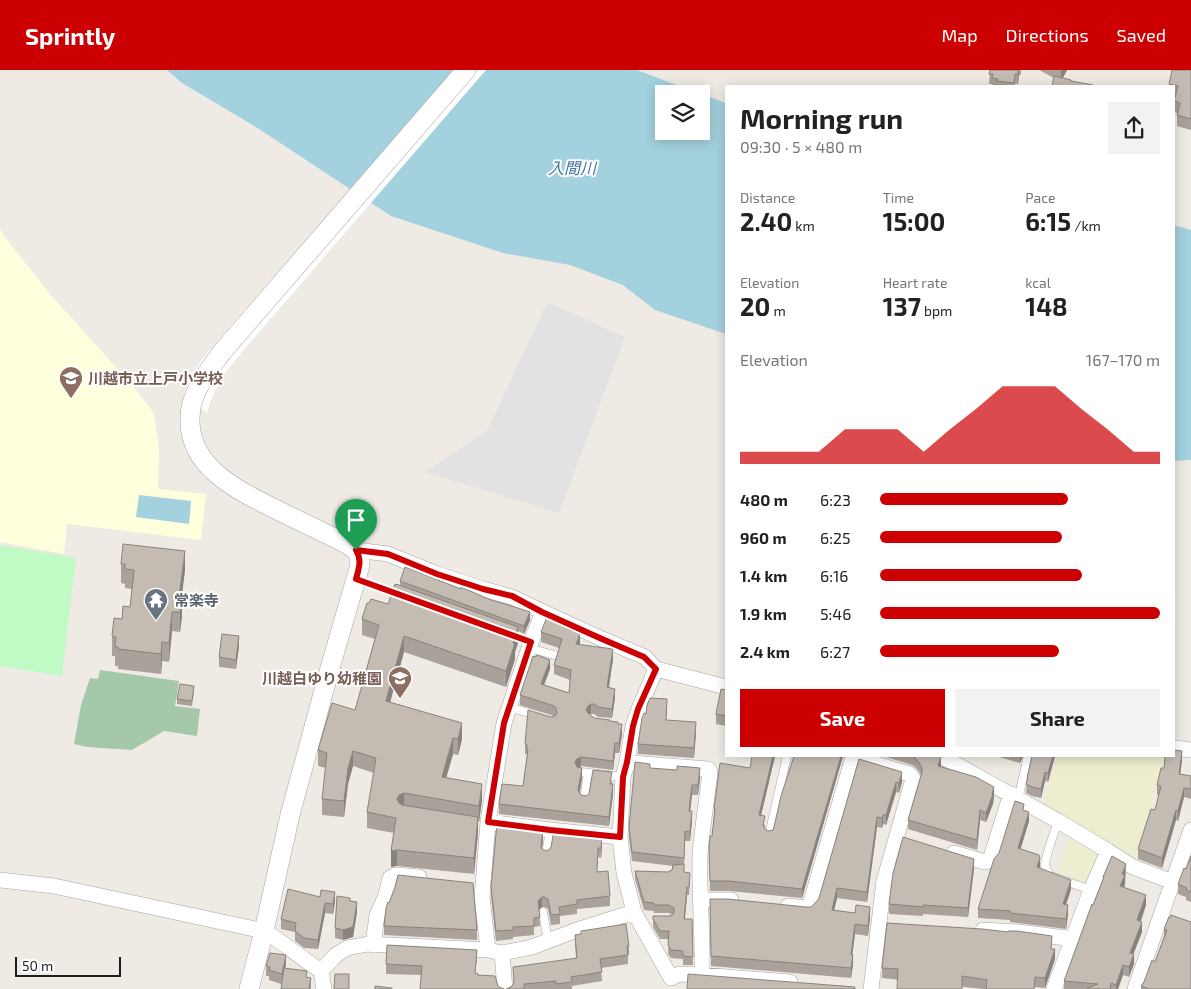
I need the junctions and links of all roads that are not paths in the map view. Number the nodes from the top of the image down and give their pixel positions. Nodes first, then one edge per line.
1 (466, 70) edge
2 (356, 550) junction
3 (356, 579) junction
4 (412, 599) edge
5 (542, 612) junction
6 (504, 632) edge
7 (530, 645) junction
8 (554, 655) dead end
9 (656, 669) junction
10 (725, 687) edge
11 (509, 707) junction
12 (543, 718) edge
13 (1176, 748) edge
14 (1191, 750) edge
15 (787, 757) edge
16 (943, 757) edge
17 (1028, 757) edge
18 (625, 769) junction
19 (1014, 797) junction
20 (584, 800) edge
21 (1058, 821) junction
22 (484, 826) junction
23 (550, 830) junction
24 (1191, 830) edge
25 (768, 835) edge
26 (620, 837) junction
27 (941, 849) edge
28 (1108, 851) junction
29 (546, 855) edge
30 (434, 879) edge
31 (0, 880) edge
32 (1173, 882) junction
33 (1091, 890) junction
34 (700, 900) junction
35 (746, 902) edge
36 (772, 905) edge
37 (543, 912) dead end
38 (640, 916) junction
39 (973, 930) edge
40 (264, 931) junction
41 (1074, 938) junction
42 (548, 941) junction
43 (373, 944) junction
44 (495, 952) junction
45 (321, 970) junction
46 (702, 975) junction
47 (674, 983) edge
48 (800, 983) edge
49 (249, 989) edge
50 (324, 989) edge
51 (505, 989) edge
52 (866, 989) edge
53 (1054, 989) edge
54 (1135, 989) edge

1 - 2 street
2 - 3 street
2 - 5 street
3 - 4 lane
3 - 40 street
5 - 7 street
5 - 9 street
6 - 7 lane
7 - 8 lane
7 - 11 street
9 - 10 street
9 - 18 street
11 - 12 lane
11 - 22 street
13 - 14 street
15 - 25 lane
16 - 19 street
17 - 19 lane
18 - 20 lane
18 - 26 street
18 - 34 street
19 - 21 street
19 - 27 street
21 - 28 street
21 - 33 lane
22 - 23 street
22 - 44 street
23 - 26 street
23 - 29 lane
24 - 32 street
26 - 38 street
28 - 32 street
28 - 33 street
30 - 43 street
31 - 40 street
32 - 54 street
33 - 41 street
34 - 35 street
34 - 46 street
36 - 52 street
37 - 42 lane
38 - 42 street
38 - 47 street
39 - 41 street
40 - 45 street
40 - 49 street
41 - 53 street
42 - 44 street
43 - 44 street
43 - 45 street
44 - 51 street
45 - 50 street
46 - 47 street
46 - 48 street

